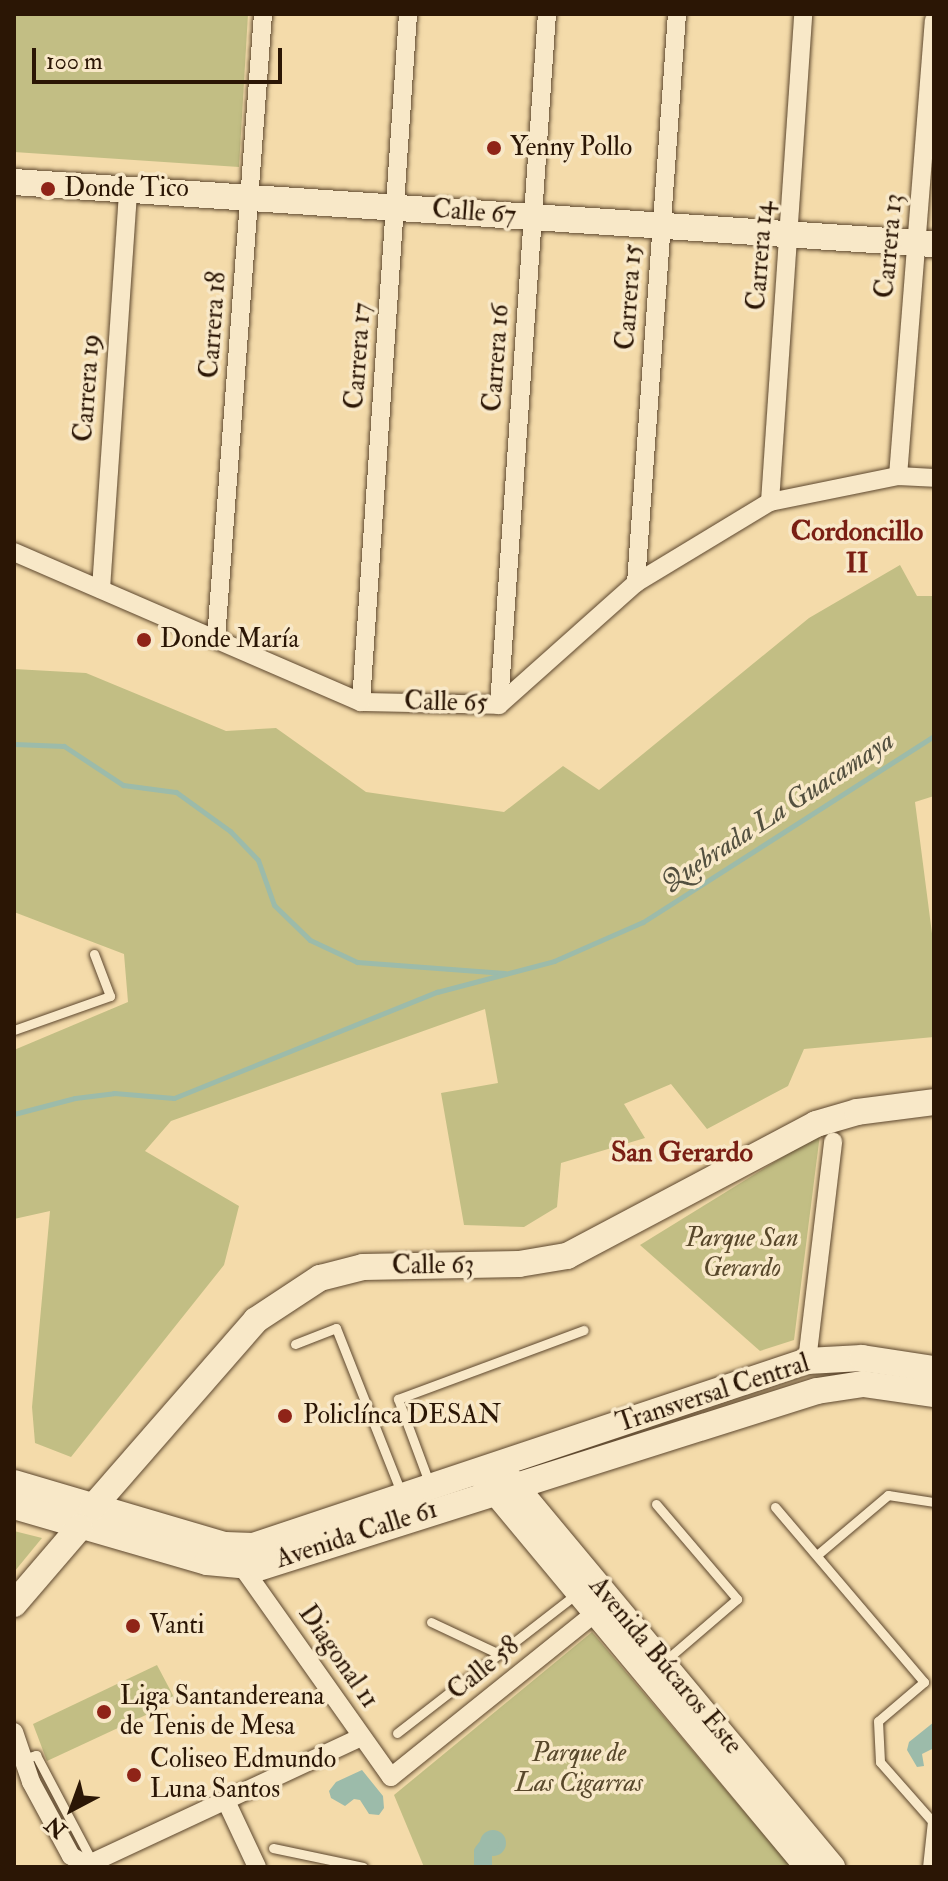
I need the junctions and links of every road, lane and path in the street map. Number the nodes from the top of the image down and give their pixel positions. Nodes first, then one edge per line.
1 (263, 14) edge
2 (408, 14) edge
3 (547, 14) edge
4 (677, 14) edge
5 (803, 14) edge
6 (934, 20) edge
7 (14, 182) edge
8 (128, 190) junction
9 (249, 198) junction
10 (395, 208) junction
11 (533, 217) junction
12 (661, 226) junction
13 (788, 234) junction
14 (925, 244) edge
15 (898, 476) junction
16 (934, 478) edge
17 (770, 502) junction
18 (14, 552) edge
19 (636, 583) junction
20 (101, 589) junction
21 (216, 639) junction
22 (361, 702) junction
23 (499, 705) junction
24 (94, 954) dead end
25 (14, 1030) edge
26 (934, 1102) edge
27 (835, 1129) junction
28 (584, 1330) dead end
29 (295, 1344) dead end
30 (807, 1361) junction
31 (934, 1369) edge
32 (934, 1394) edge
33 (565, 1469) junction
34 (496, 1478) junction
35 (14, 1483) edge
36 (431, 1488) junction
37 (403, 1498) junction
38 (934, 1502) edge
39 (656, 1504) dead end
40 (14, 1506) edge
41 (775, 1507) dead end
42 (86, 1517) junction
43 (548, 1526) junction
44 (817, 1555) junction
45 (243, 1568) junction
46 (579, 1592) junction
47 (14, 1604) edge
48 (603, 1607) junction
49 (431, 1622) dead end
50 (499, 1654) junction
51 (662, 1663) junction
52 (14, 1732) edge
53 (397, 1733) dead end
54 (362, 1737) junction
55 (391, 1777) joint
56 (226, 1801) junction
57 (273, 1848) dead end
58 (257, 1867) edge
59 (363, 1867) edge
60 (808, 1867) edge
61 (832, 1867) edge
62 (927, 1867) edge

1 - 9 street, Carrera 18
2 - 10 street, Carrera 17
3 - 11 street, Carrera 16
4 - 12 street, Carrera 15
5 - 13 street, Carrera 14
6 - 14 street, Carrera 13
7 - 8 street, Calle 67
8 - 9 street, Calle 67
8 - 20 street, Carrera 19
9 - 10 street, Calle 67
9 - 21 street, Carrera 18
10 - 11 street, Calle 67
10 - 22 street, Carrera 17
11 - 12 street, Calle 67
11 - 23 street, Carrera 16
12 - 13 street, Calle 67
12 - 19 street, Carrera 15
13 - 14 street, Calle 67
13 - 17 street, Carrera 14
14 - 15 street, Carrera 13
15 - 16 street, Calle 65
15 - 17 street, Calle 65
17 - 19 street, Calle 65
18 - 20 street, Calle 65
19 - 23 street, Calle 65
20 - 21 street, Calle 65
21 - 22 street, Calle 65
22 - 23 street, Calle 65
24 - 25 lane
26 - 27 street
27 - 30 street
27 - 42 street, Calle 63
28 - 36 lane
29 - 37 lane
30 - 31 street, Transversal Central
30 - 34 street, Transversal Central
32 - 33 street, Transversal Central
33 - 34 street, Transversal Central
33 - 43 street
34 - 36 street, Avenida Calle 61
34 - 43 street, Avenida Búcaros Este
34 - 45 street, Avenida Calle 61
34 - 46 street, Avenida Búcaros Este
35 - 42 street, Avenida Calle 61
36 - 37 street, Avenida Calle 61
37 - 42 street, Avenida Calle 61
38 - 44 lane
39 - 51 lane
40 - 42 street, Avenida Calle 61
41 - 44 lane
42 - 45 street, Avenida Calle 61
42 - 47 street, Calle 63
43 - 48 street, Avenida Búcaros Este
44 - 62 lane
45 - 54 street, Diagonal 11
46 - 48 street, Avenida Búcaros Este
46 - 50 lane
48 - 51 street, Avenida Búcaros Este
48 - 55 street, Calle 58
48 - 60 street, Avenida Búcaros Este
49 - 50 lane
50 - 53 lane
51 - 61 street, Avenida Búcaros Este
52 - 56 street
54 - 55 street, Diagonal 11
54 - 56 street
56 - 58 street
57 - 59 lane

